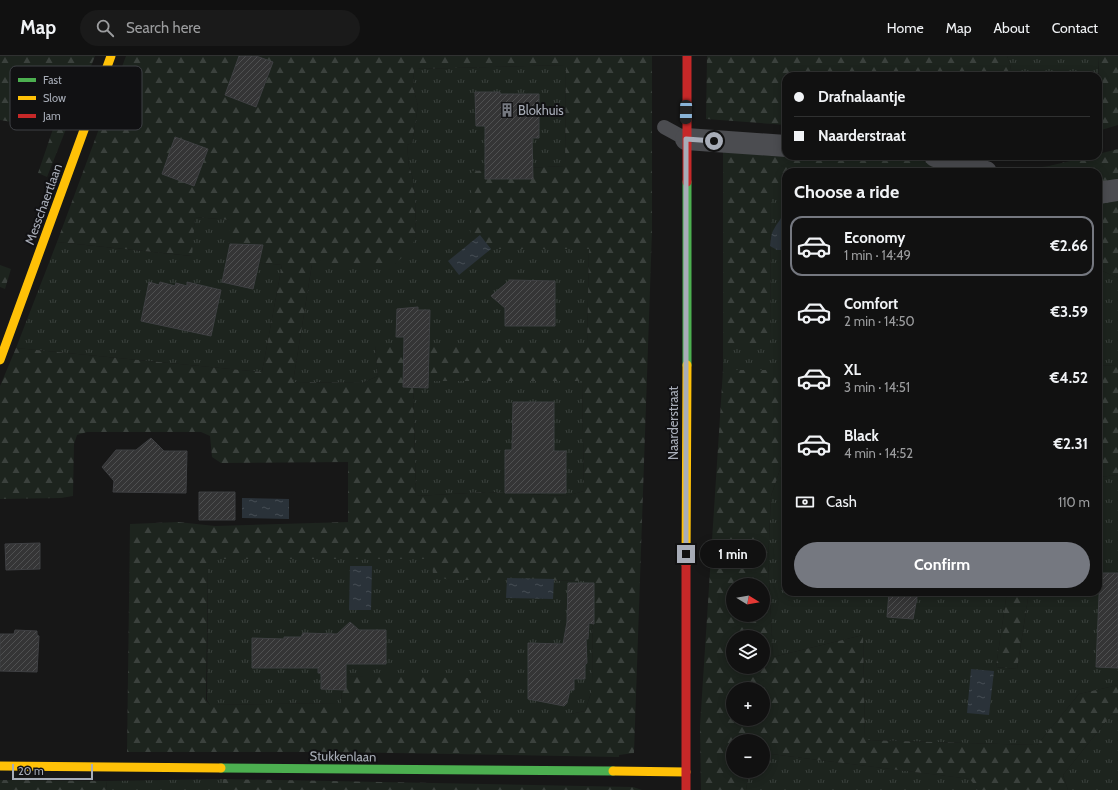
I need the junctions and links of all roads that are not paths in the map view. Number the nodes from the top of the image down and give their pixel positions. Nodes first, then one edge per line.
1 (111, 56) edge
2 (687, 56) edge
3 (107, 66) edge
4 (664, 127) dead end
5 (84, 130) edge
6 (686, 139) junction
7 (782, 146) edge
8 (948, 160) edge
9 (973, 168) edge
10 (1118, 190) edge
11 (1102, 192) edge
12 (0, 360) edge
13 (0, 766) edge
14 (686, 772) junction
15 (686, 790) edge

1 - 3 street, Messchaertlaan
2 - 6 street, Naarderstraat
4 - 6 lane
5 - 12 street, Messchaertlaan
6 - 7 street
6 - 14 street, Naarderstraat
8 - 9 street
10 - 11 street
13 - 14 street, Stukkenlaan
14 - 15 street, Naarderstraat

